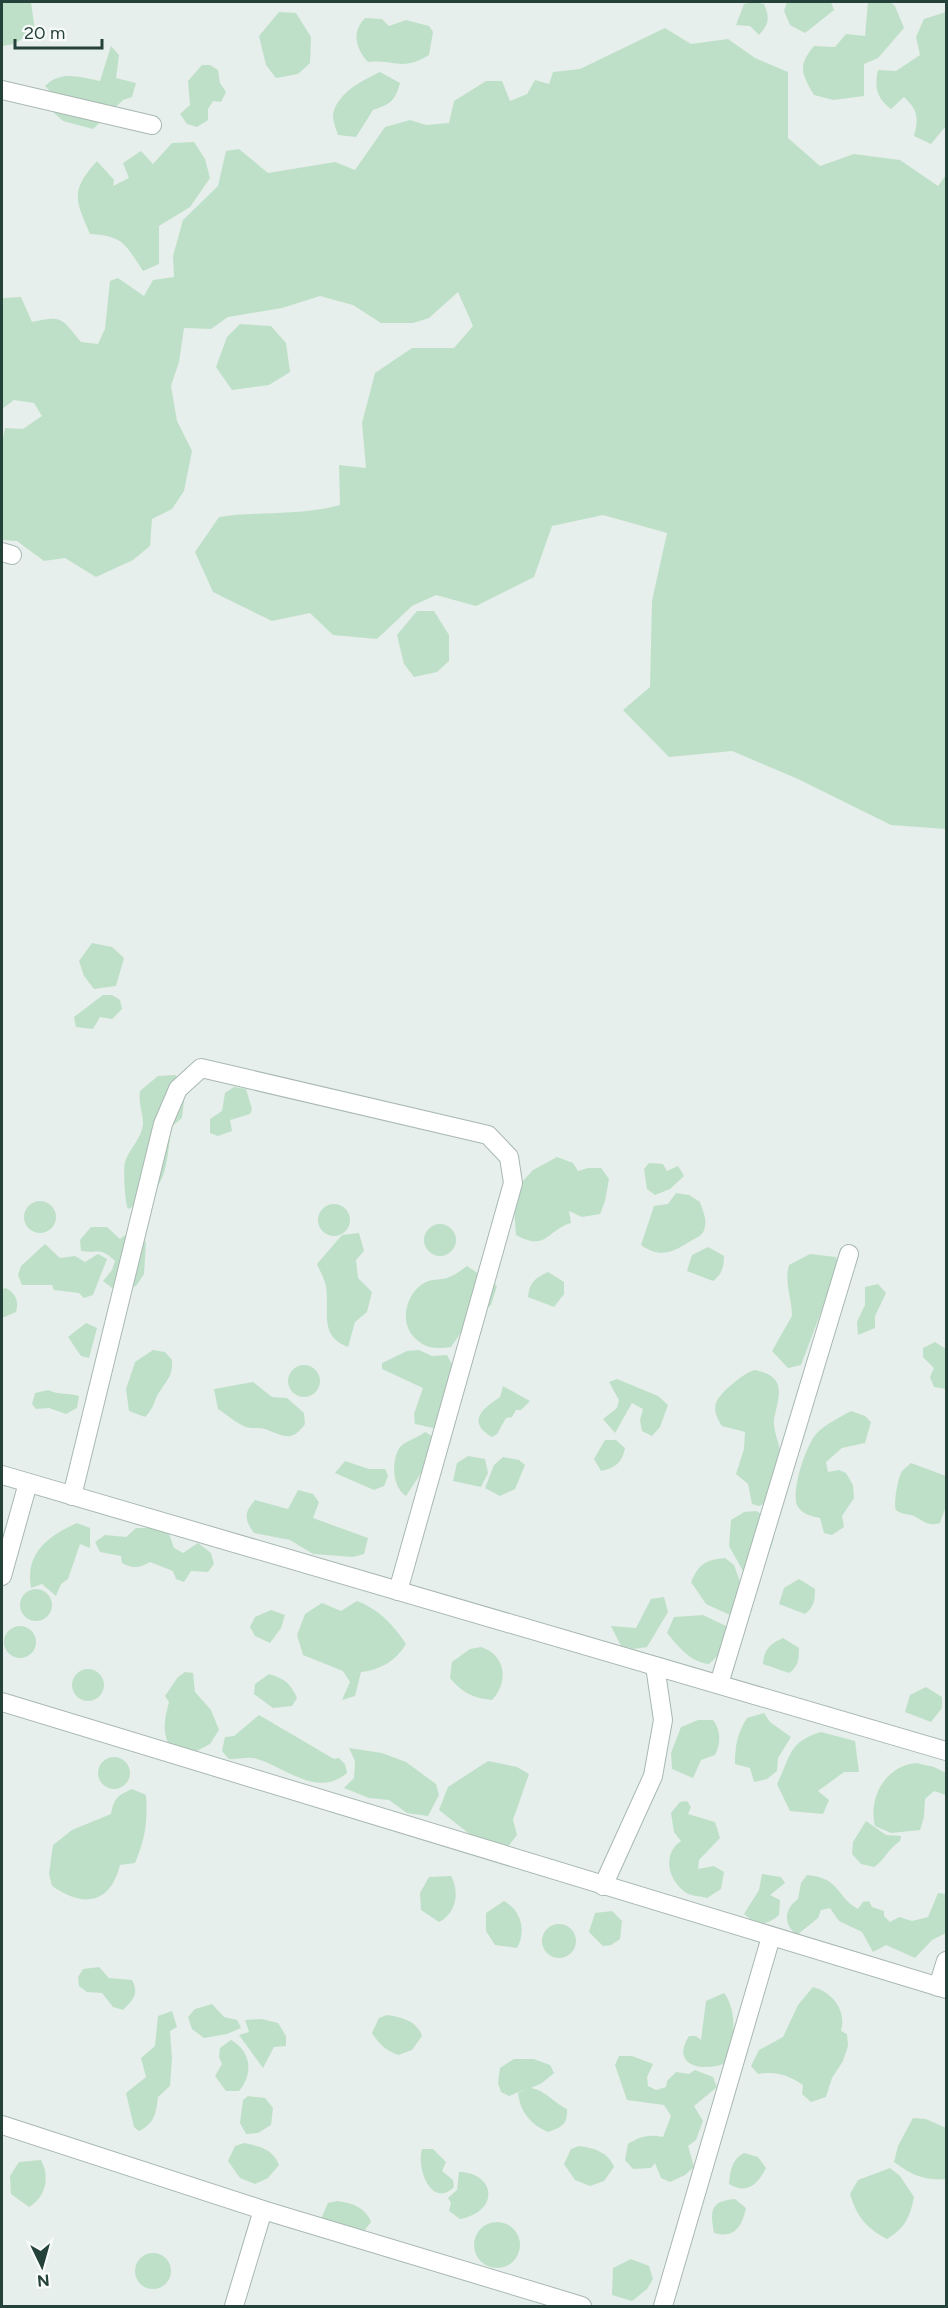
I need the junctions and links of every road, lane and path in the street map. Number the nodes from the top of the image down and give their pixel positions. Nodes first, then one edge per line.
1 (2, 90) edge
2 (152, 125) dead end
3 (849, 1254) dead end
4 (2, 1475) edge
5 (28, 1483) junction
6 (72, 1496) junction
7 (2, 1576) edge
8 (398, 1591) junction
9 (655, 1666) junction
10 (719, 1684) junction
11 (2, 1702) edge
12 (946, 1750) edge
13 (603, 1886) junction
14 (771, 1937) junction
15 (946, 1962) edge
16 (942, 1988) edge
17 (2, 2125) edge
18 (263, 2210) junction
19 (234, 2307) edge
20 (582, 2307) edge
21 (663, 2307) edge

1 - 2 street
3 - 10 street
4 - 5 street
5 - 6 street
5 - 7 street
6 - 8 street
6 - 8 street
8 - 9 street
9 - 10 street
9 - 13 street
10 - 12 street
11 - 13 street
13 - 14 street
14 - 16 street
14 - 21 street
15 - 16 street
17 - 18 street
18 - 19 street
18 - 20 street

